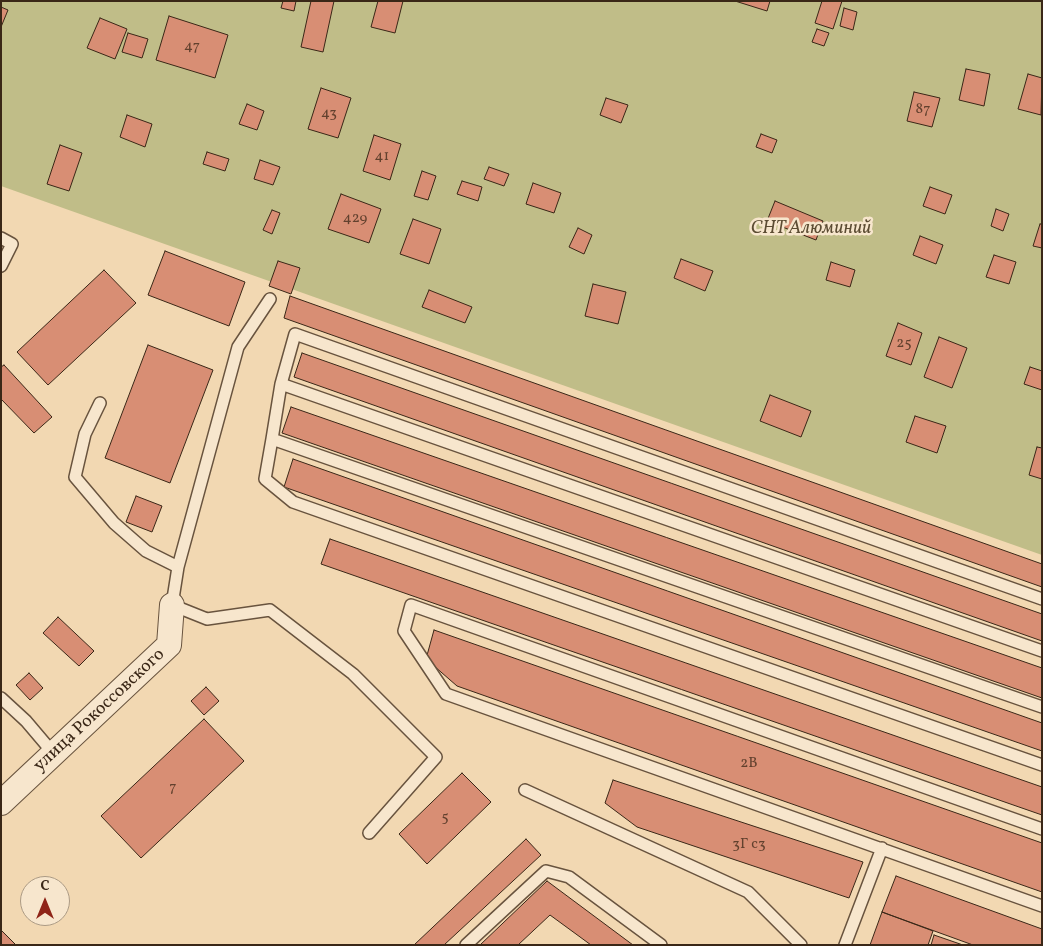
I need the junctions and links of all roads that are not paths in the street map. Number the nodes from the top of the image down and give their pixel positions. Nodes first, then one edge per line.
1 (1, 238) edge
2 (1, 266) edge
3 (270, 299) dead end
4 (281, 384) junction
5 (100, 403) dead end
6 (272, 439) junction
7 (178, 567) junction
8 (1042, 599) edge
9 (172, 606) junction
10 (1042, 651) edge
11 (1, 698) edge
12 (1042, 707) edge
13 (54, 754) junction
14 (1042, 765) edge
15 (525, 790) dead end
16 (1, 803) edge
17 (1042, 829) edge
18 (369, 833) dead end
19 (882, 848) junction
20 (1042, 906) edge
21 (466, 945) edge
22 (661, 945) edge
23 (801, 945) edge
24 (845, 945) edge

1 - 2 lane
3 - 7 lane
4 - 6 lane
4 - 8 lane
4 - 10 lane
5 - 7 lane
6 - 12 lane
6 - 14 lane
7 - 9 lane
9 - 13 street, улица Рокоссовского
9 - 18 lane
11 - 13 lane
13 - 16 street, улица Рокоссовского
15 - 23 lane
17 - 19 lane
19 - 20 lane
19 - 24 lane
21 - 22 lane

